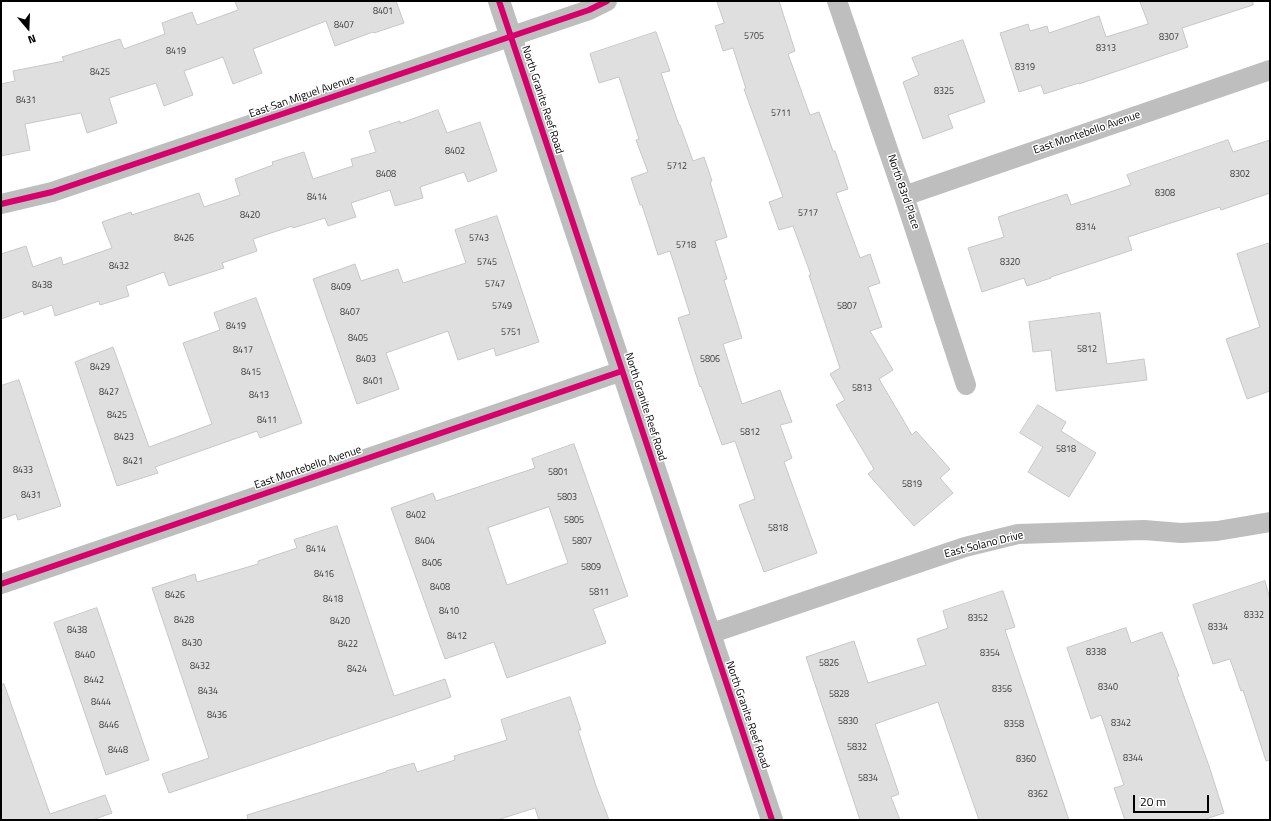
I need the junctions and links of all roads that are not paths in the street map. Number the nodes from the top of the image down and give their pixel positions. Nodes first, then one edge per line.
1 (499, 1) edge
2 (607, 1) edge
3 (837, 1) edge
4 (511, 37) junction
5 (1270, 70) edge
6 (904, 196) junction
7 (1, 204) edge
8 (622, 371) junction
9 (966, 384) dead end
10 (1270, 522) edge
11 (1, 584) edge
12 (709, 634) junction
13 (772, 820) edge

1 - 4 street, North Granite Reef Road
2 - 4 street, East San Miguel Avenue
3 - 6 street, North 83rd Place
4 - 7 street, East San Miguel Avenue
4 - 8 street, North Granite Reef Road
5 - 6 street, East Montebello Avenue
6 - 9 street, North 83rd Place
8 - 11 street, East Montebello Avenue
8 - 12 street, North Granite Reef Road
10 - 12 street, East Solano Drive
12 - 13 street, North Granite Reef Road

